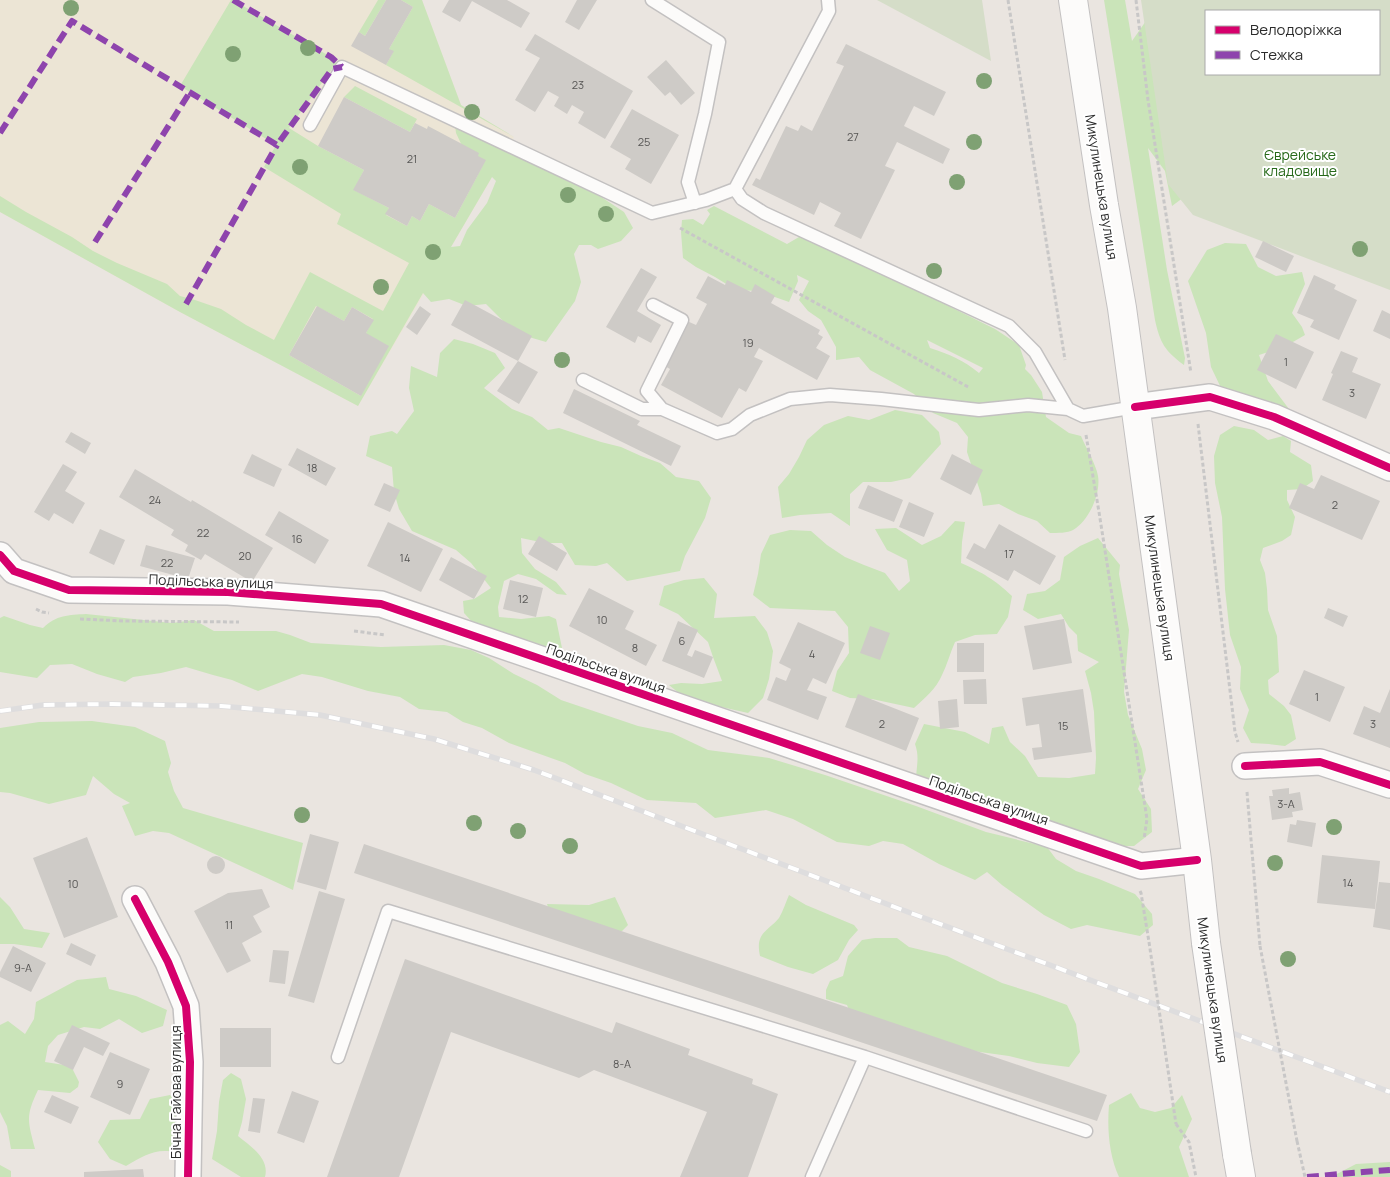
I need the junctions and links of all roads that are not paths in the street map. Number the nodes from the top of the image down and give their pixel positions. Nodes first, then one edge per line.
1 (652, 0) edge
2 (828, 0) edge
3 (1073, 0) edge
4 (310, 125) dead end
5 (735, 189) junction
6 (695, 203) junction
7 (654, 305) dead end
8 (583, 380) dead end
9 (1135, 407) junction
10 (662, 409) junction
11 (1068, 409) junction
12 (1390, 468) edge
13 (0, 556) edge
14 (1245, 766) road end
15 (1390, 785) edge
16 (1196, 860) junction
17 (135, 899) dead end
18 (338, 1057) dead end
19 (865, 1057) junction
20 (1086, 1131) dead end
21 (1239, 1165) edge
22 (188, 1177) edge
23 (812, 1177) edge

1 - 6 lane
2 - 5 lane
3 - 9 main road, Микулинецька вулиця
4 - 6 lane
5 - 6 lane
5 - 11 lane
7 - 10 lane
8 - 10 lane
9 - 11 lane
9 - 12 street
9 - 16 main road, Микулинецька вулиця
10 - 11 lane
13 - 16 street, Подільська вулиця
14 - 15 street
16 - 21 main road, Микулинецька вулиця, bridge
17 - 22 street, Бічна Гайова вулиця
18 - 19 lane
19 - 20 lane
19 - 23 lane

